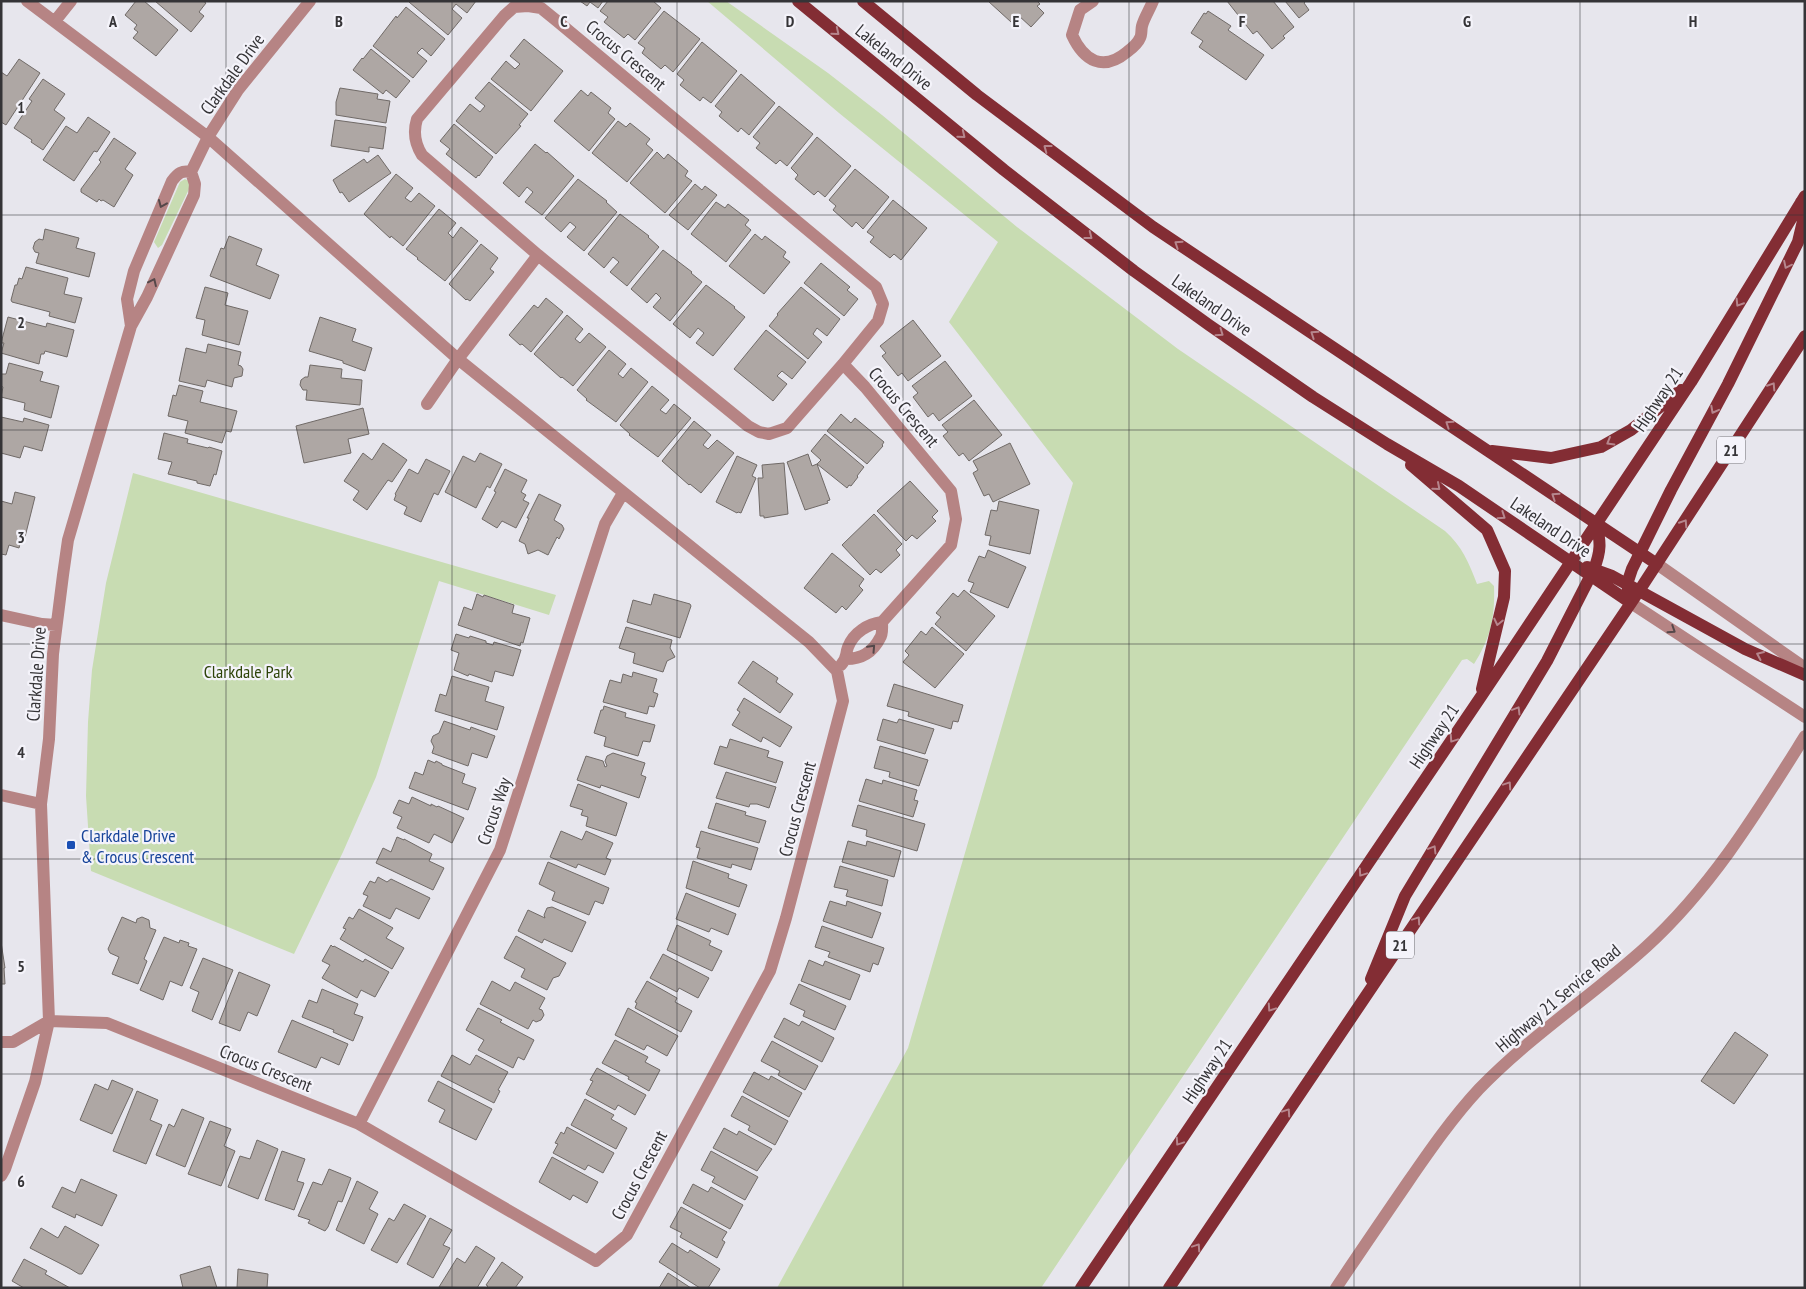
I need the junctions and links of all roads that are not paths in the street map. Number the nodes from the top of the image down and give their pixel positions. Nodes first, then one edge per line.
1 (27, 1) edge
2 (70, 1) edge
3 (310, 1) edge
4 (798, 1) edge
5 (863, 1) edge
6 (1093, 1) edge
7 (1153, 1) edge
8 (55, 21) junction
9 (208, 137) junction
10 (191, 172) junction
11 (1803, 199) edge
12 (538, 256) junction
13 (131, 326) junction
14 (1805, 336) edge
15 (458, 359) junction
16 (843, 364) junction
17 (1691, 382) junction
18 (427, 404) dead end
19 (1387, 444) junction
20 (1490, 451) junction
21 (622, 493) junction
22 (1596, 523) junction
23 (1640, 553) junction
24 (1570, 561) junction
25 (1657, 564) junction
26 (1592, 572) junction
27 (1627, 584) junction
28 (1640, 591) junction
29 (1631, 603) junction
30 (1, 615) edge
31 (882, 622) junction
32 (56, 625) junction
33 (846, 659) junction
34 (1805, 668) edge
35 (837, 671) junction
36 (1805, 675) edge
37 (1480, 698) junction
38 (1805, 717) edge
39 (1805, 736) edge
40 (1, 795) edge
41 (41, 804) junction
42 (1360, 1004) junction
43 (49, 1021) junction
44 (1, 1042) edge
45 (359, 1124) junction
46 (1, 1176) edge
47 (1081, 1288) edge
48 (1170, 1288) edge
49 (1336, 1288) edge

1 - 8 street
2 - 8 street
3 - 9 street, Clarkdale Drive
4 -> 19 main road, Lakeland Drive
20 -> 5 main road, Lakeland Drive
6 - 7 street
8 - 9 street
9 - 10 street, Clarkdale Drive
9 - 15 street
13 -> 10 street, Clarkdale Drive
10 -> 13 street, Clarkdale Drive
11 -> 17 main road, Highway 21
11 -> 23 main road
12 - 15 street
12 - 16 street, Crocus Crescent
12 - 16 street, Crocus Crescent
13 - 32 street, Clarkdale Drive
25 -> 14 main road, 21
15 - 18 street
15 - 21 street
16 - 31 street, Crocus Crescent
17 -> 20 main road
17 - 22 main road, Highway 21
19 -> 24 main road, Lakeland Drive
19 -> 37 main road
22 -> 20 main road, Lakeland Drive
21 - 35 street
21 - 45 street, Crocus Way
22 - 23 main road, Lakeland Drive
22 - 24 main road, Highway 21
22 - 26 main road
23 - 25 main road, Lakeland Drive
23 - 27 main road
24 - 26 main road, Lakeland Drive
24 - 37 main road, Highway 21
25 - 28 main road, 21
25 - 34 street
26 - 27 main road
26 - 29 main road, Lakeland Drive
42 -> 26 main road
27 - 28 main road
27 - 29 main road
28 - 29 main road, 21
36 -> 28 main road
29 -> 38 street
42 -> 29 main road, 21
30 - 32 street
31 - 33 street, Crocus Crescent
33 -> 31 street, Crocus Crescent
32 - 41 street, Clarkdale Drive
33 - 35 street, Crocus Crescent
35 - 45 street, Crocus Crescent
37 -> 47 main road, Highway 21
39 - 49 street, Highway 21 Service Road
40 - 41 street
41 - 43 street, Clarkdale Drive
48 -> 42 main road, 21
43 - 44 street
43 - 45 street, Crocus Crescent
43 - 46 street, Clarkdale Drive

